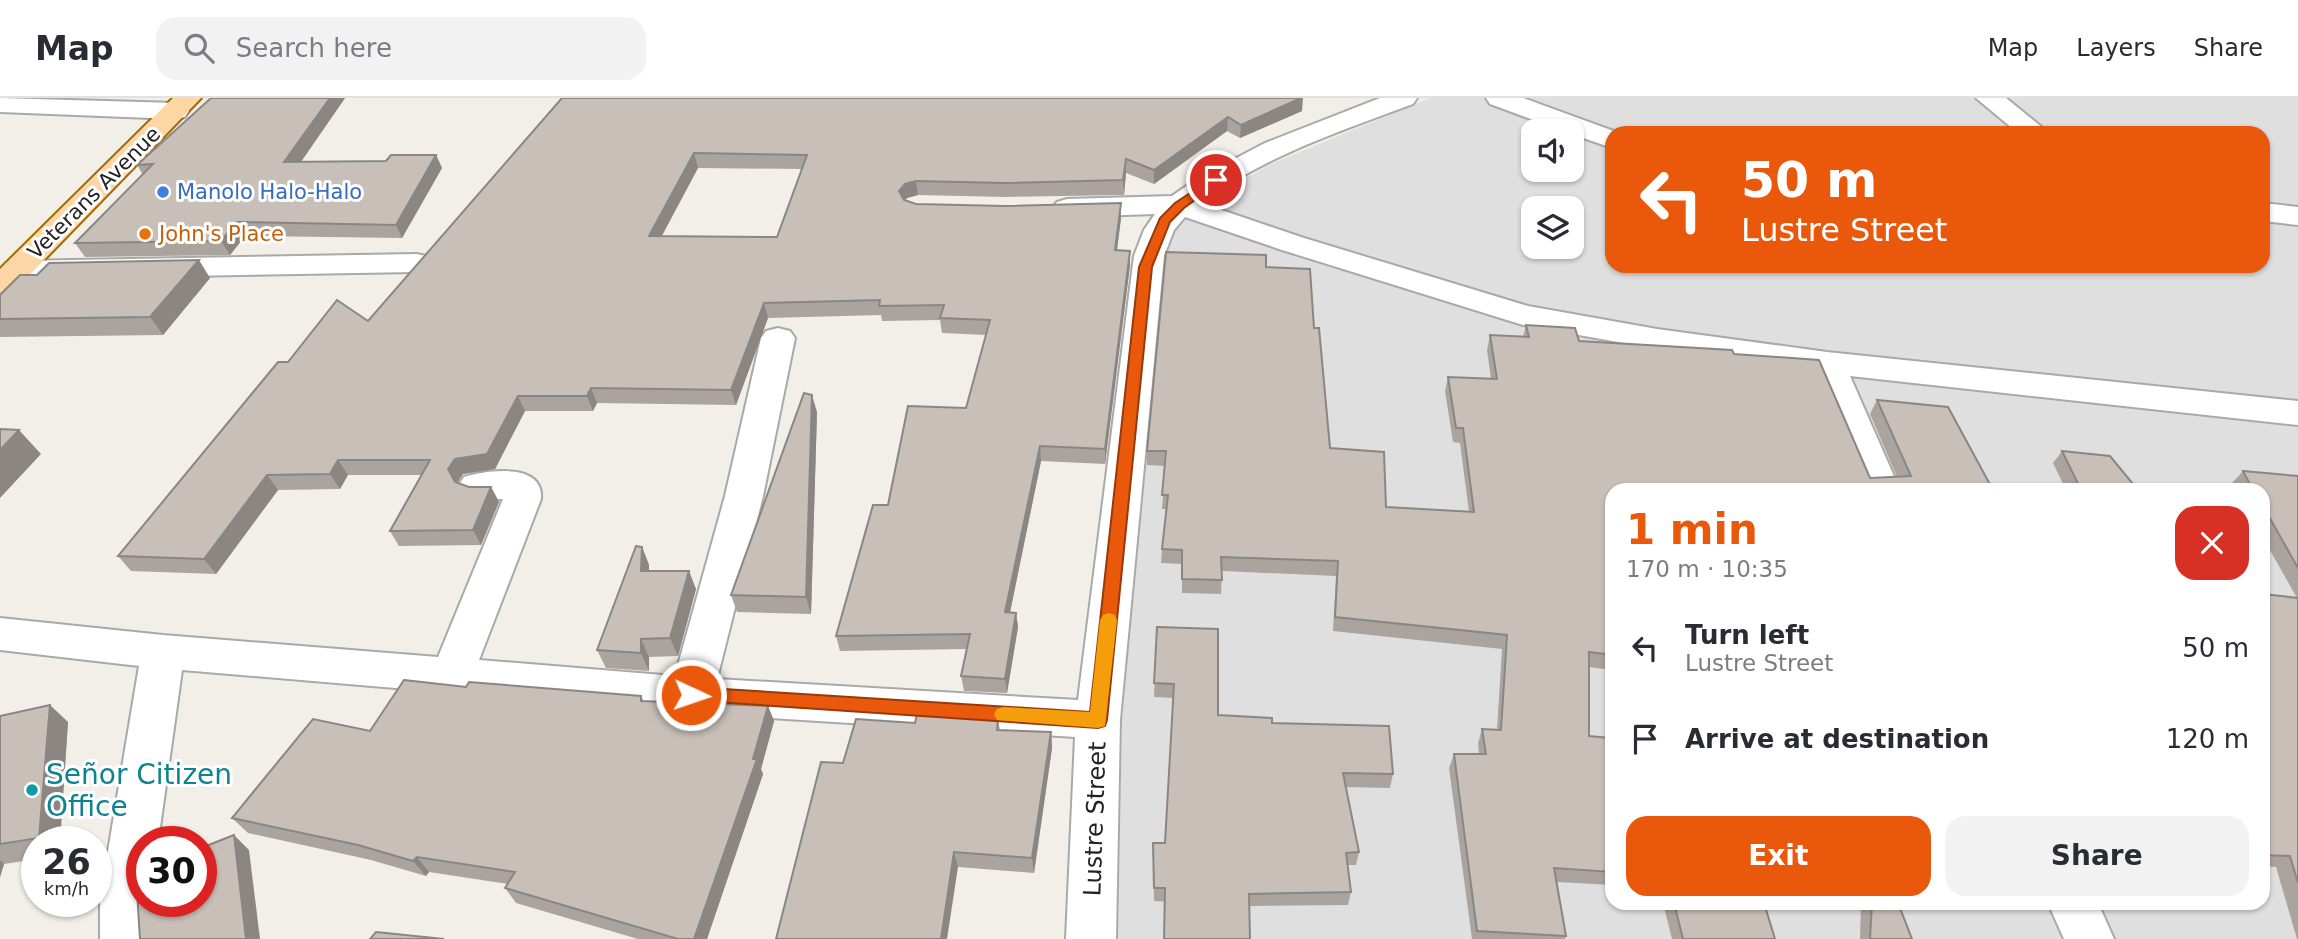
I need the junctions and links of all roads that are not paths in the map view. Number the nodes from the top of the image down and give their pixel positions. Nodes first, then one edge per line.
1 (1404, 98) edge
2 (1499, 98) edge
3 (1989, 98) edge
4 (0, 104) edge
5 (182, 105) edge
6 (2026, 126) edge
7 (1605, 137) edge
8 (1180, 205) junction
9 (1032, 209) edge
10 (2270, 213) edge
11 (2298, 216) edge
12 (416, 263) edge
13 (9, 279) edge
14 (778, 338) dead end
15 (1827, 363) junction
16 (2298, 413) edge
17 (1878, 483) edge
18 (477, 486) edge
19 (0, 634) edge
20 (163, 652) junction
21 (453, 674) junction
22 (691, 695) junction
23 (1098, 720) junction
24 (2076, 910) edge
25 (125, 939) edge
26 (1091, 939) edge
27 (2089, 939) edge

1 - 8 street, Lustre Street
2 - 7 street
3 - 6 street
4 - 5 street
5 - 13 main road, Veterans Avenue
8 - 9 street
8 - 15 street
8 - 23 street, Lustre Street
10 - 11 street
12 - 13 street
14 - 22 street
15 - 16 street
15 - 17 street
18 - 21 street
19 - 20 street
20 - 21 street
20 - 25 street
21 - 22 street
22 - 23 street
23 - 26 street, Lustre Street
24 - 27 street

